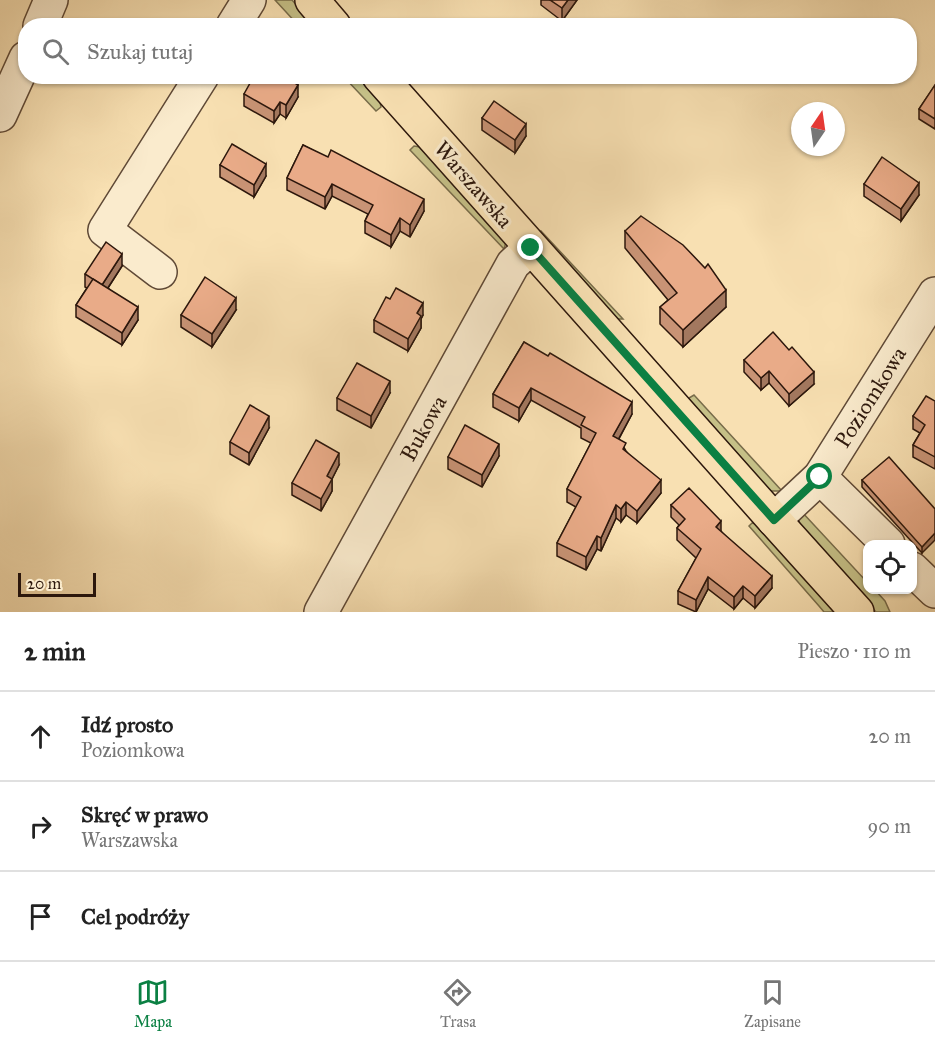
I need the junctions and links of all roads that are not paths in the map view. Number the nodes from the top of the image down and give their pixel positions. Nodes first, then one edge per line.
1 (51, 0) edge
2 (249, 0) edge
3 (312, 0) edge
4 (43, 18) edge
5 (238, 18) edge
6 (327, 18) edge
7 (18, 76) edge
8 (197, 84) edge
9 (387, 84) edge
10 (0, 115) edge
11 (531, 248) junction
12 (159, 272) dead end
13 (935, 294) edge
14 (820, 477) junction
15 (774, 520) junction
16 (884, 540) edge
17 (917, 574) edge
18 (935, 591) edge
19 (321, 612) edge
20 (857, 612) edge

1 - 4 street
2 - 5 street
3 - 6 main road
7 - 10 street
8 - 12 street
9 - 11 main road, Warszawska
11 - 15 main road, Warszawska
11 - 19 street, Bukowa
13 - 14 street, Poziomkowa
14 - 15 street, Poziomkowa
14 - 16 street
15 - 20 main road, Warszawska
17 - 18 street

